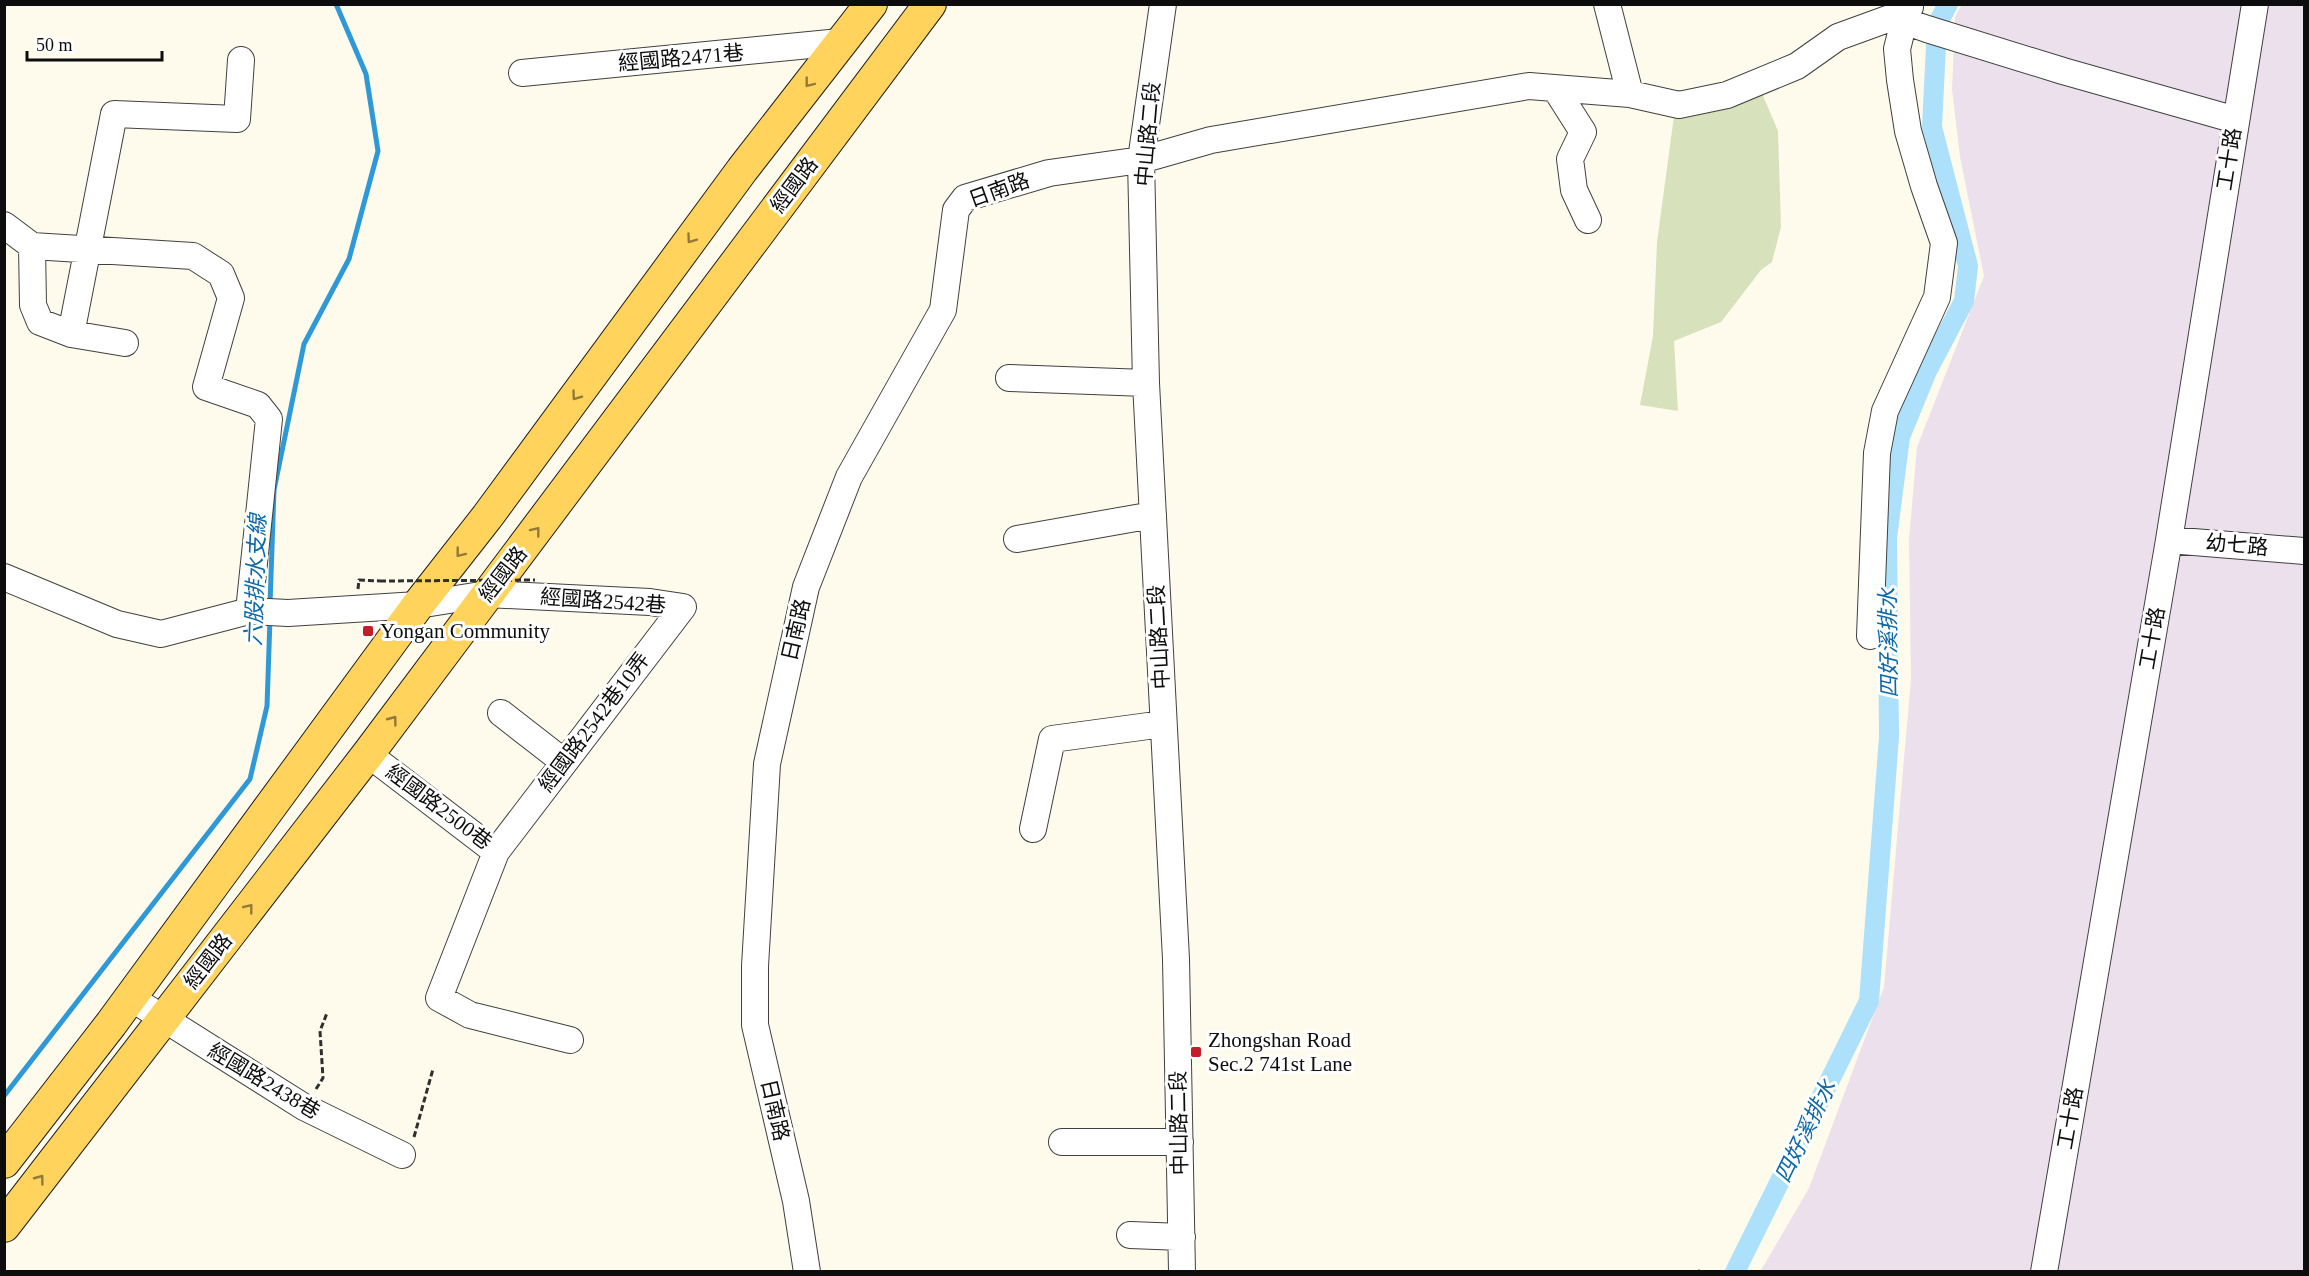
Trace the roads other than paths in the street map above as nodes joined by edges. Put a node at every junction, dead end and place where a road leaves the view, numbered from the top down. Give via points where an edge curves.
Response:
1 (871, 4) edge
2 (930, 4) edge
3 (1163, 4) edge
4 (1607, 4) edge
5 (2255, 4) edge
6 (1908, 13) edge
7 (840, 42) junction
8 (241, 60) dead end
9 (522, 73) dead end
10 (1556, 88) junction
11 (1630, 94) junction
12 (2236, 120) junction
13 (1141, 160) junction
14 (1588, 220) dead end
15 (4, 225) edge
16 (32, 246) junction
17 (87, 249) junction
18 (71, 334) junction
19 (125, 343) dead end
20 (1009, 378) dead end
21 (1146, 383) junction
22 (1153, 515) junction
23 (1017, 539) dead end
24 (2169, 540) junction
25 (2304, 551) edge
26 (4, 577) edge
27 (487, 594) junction
28 (418, 604) junction
29 (682, 607) joint
30 (255, 610) junction
31 (1870, 636) dead end
32 (501, 713) dead end
33 (1163, 724) junction
34 (368, 754) junction
35 (564, 762) junction
36 (1033, 829) dead end
37 (501, 845) junction
38 (131, 998) junction
39 (163, 1019) junction
40 (570, 1040) dead end
41 (1062, 1142) dead end
42 (1180, 1142) junction
43 (402, 1155) road end
44 (4, 1162) edge
45 (4, 1226) edge
46 (1130, 1235) dead end
47 (1182, 1237) junction
48 (807, 1272) edge
49 (1182, 1272) edge
50 (2044, 1272) edge

1 - 7 main road, 經國路
27 -> 2 main road, 經國路
3 - 13 street, 中山路二段
4 - 11 street
5 - 12 street, 工十路
6 - 11 street, 日南路 via 1838,37 1797,66 1727,95 1679,105
6 - 12 street via 2029,60
6 - 31 street via 1897,49 1908,131 1944,243 1937,297 1885,411 1877,453
7 - 9 street, 經國路2471巷
7 -> 28 main road, 經國路 via 488,517
8 - 17 street via 237,119 114,114
10 - 11 street, 日南路
10 - 13 street, 日南路 via 1529,86 1211,140
10 - 14 street via 1582,132 1570,159 1574,190
12 - 24 street, 工十路
13 - 21 street, 中山路二段
13 - 48 street, 日南路 via 1049,173 965,198 956,210 943,310 849,477 806,588 767,764 754,966 755,1025 796,1201
15 - 16 street
16 - 17 street
16 - 18 street via 33,305 40,322
17 - 18 street
17 - 30 street via 193,256 221,274 231,298 206,387 258,405 269,419
18 - 19 street
20 - 21 street
21 - 22 street, 中山路二段
22 - 23 street
22 - 33 street, 中山路二段
24 - 25 street, 幼七路
24 - 50 street, 工十路
26 - 30 street via 117,624 160,634
27 - 28 street, 經國路2542巷
27 - 29 street, 經國路2542巷
34 -> 27 main road, 經國路
28 - 30 street, 經國路2542巷 via 288,613
28 - 38 main road, 經國路
29 - 35 street, 經國路2542巷10弄
32 - 35 street
33 - 36 street via 1052,739
33 - 42 street, 中山路二段 via 1176,959
34 - 37 street, 經國路2500巷
39 -> 34 main road, 經國路
35 - 37 street, 經國路2542巷10弄
37 - 40 street, 經國路2542巷10弄 via 439,998 470,1015
38 - 39 street, 經國路2438巷
38 - 44 main road, 經國路
39 - 43 street, 經國路2438巷 via 304,1107
45 -> 39 main road, 經國路
41 - 42 street
42 - 47 street, 中山路二段
46 - 47 street
47 - 49 street, 中山路二段

